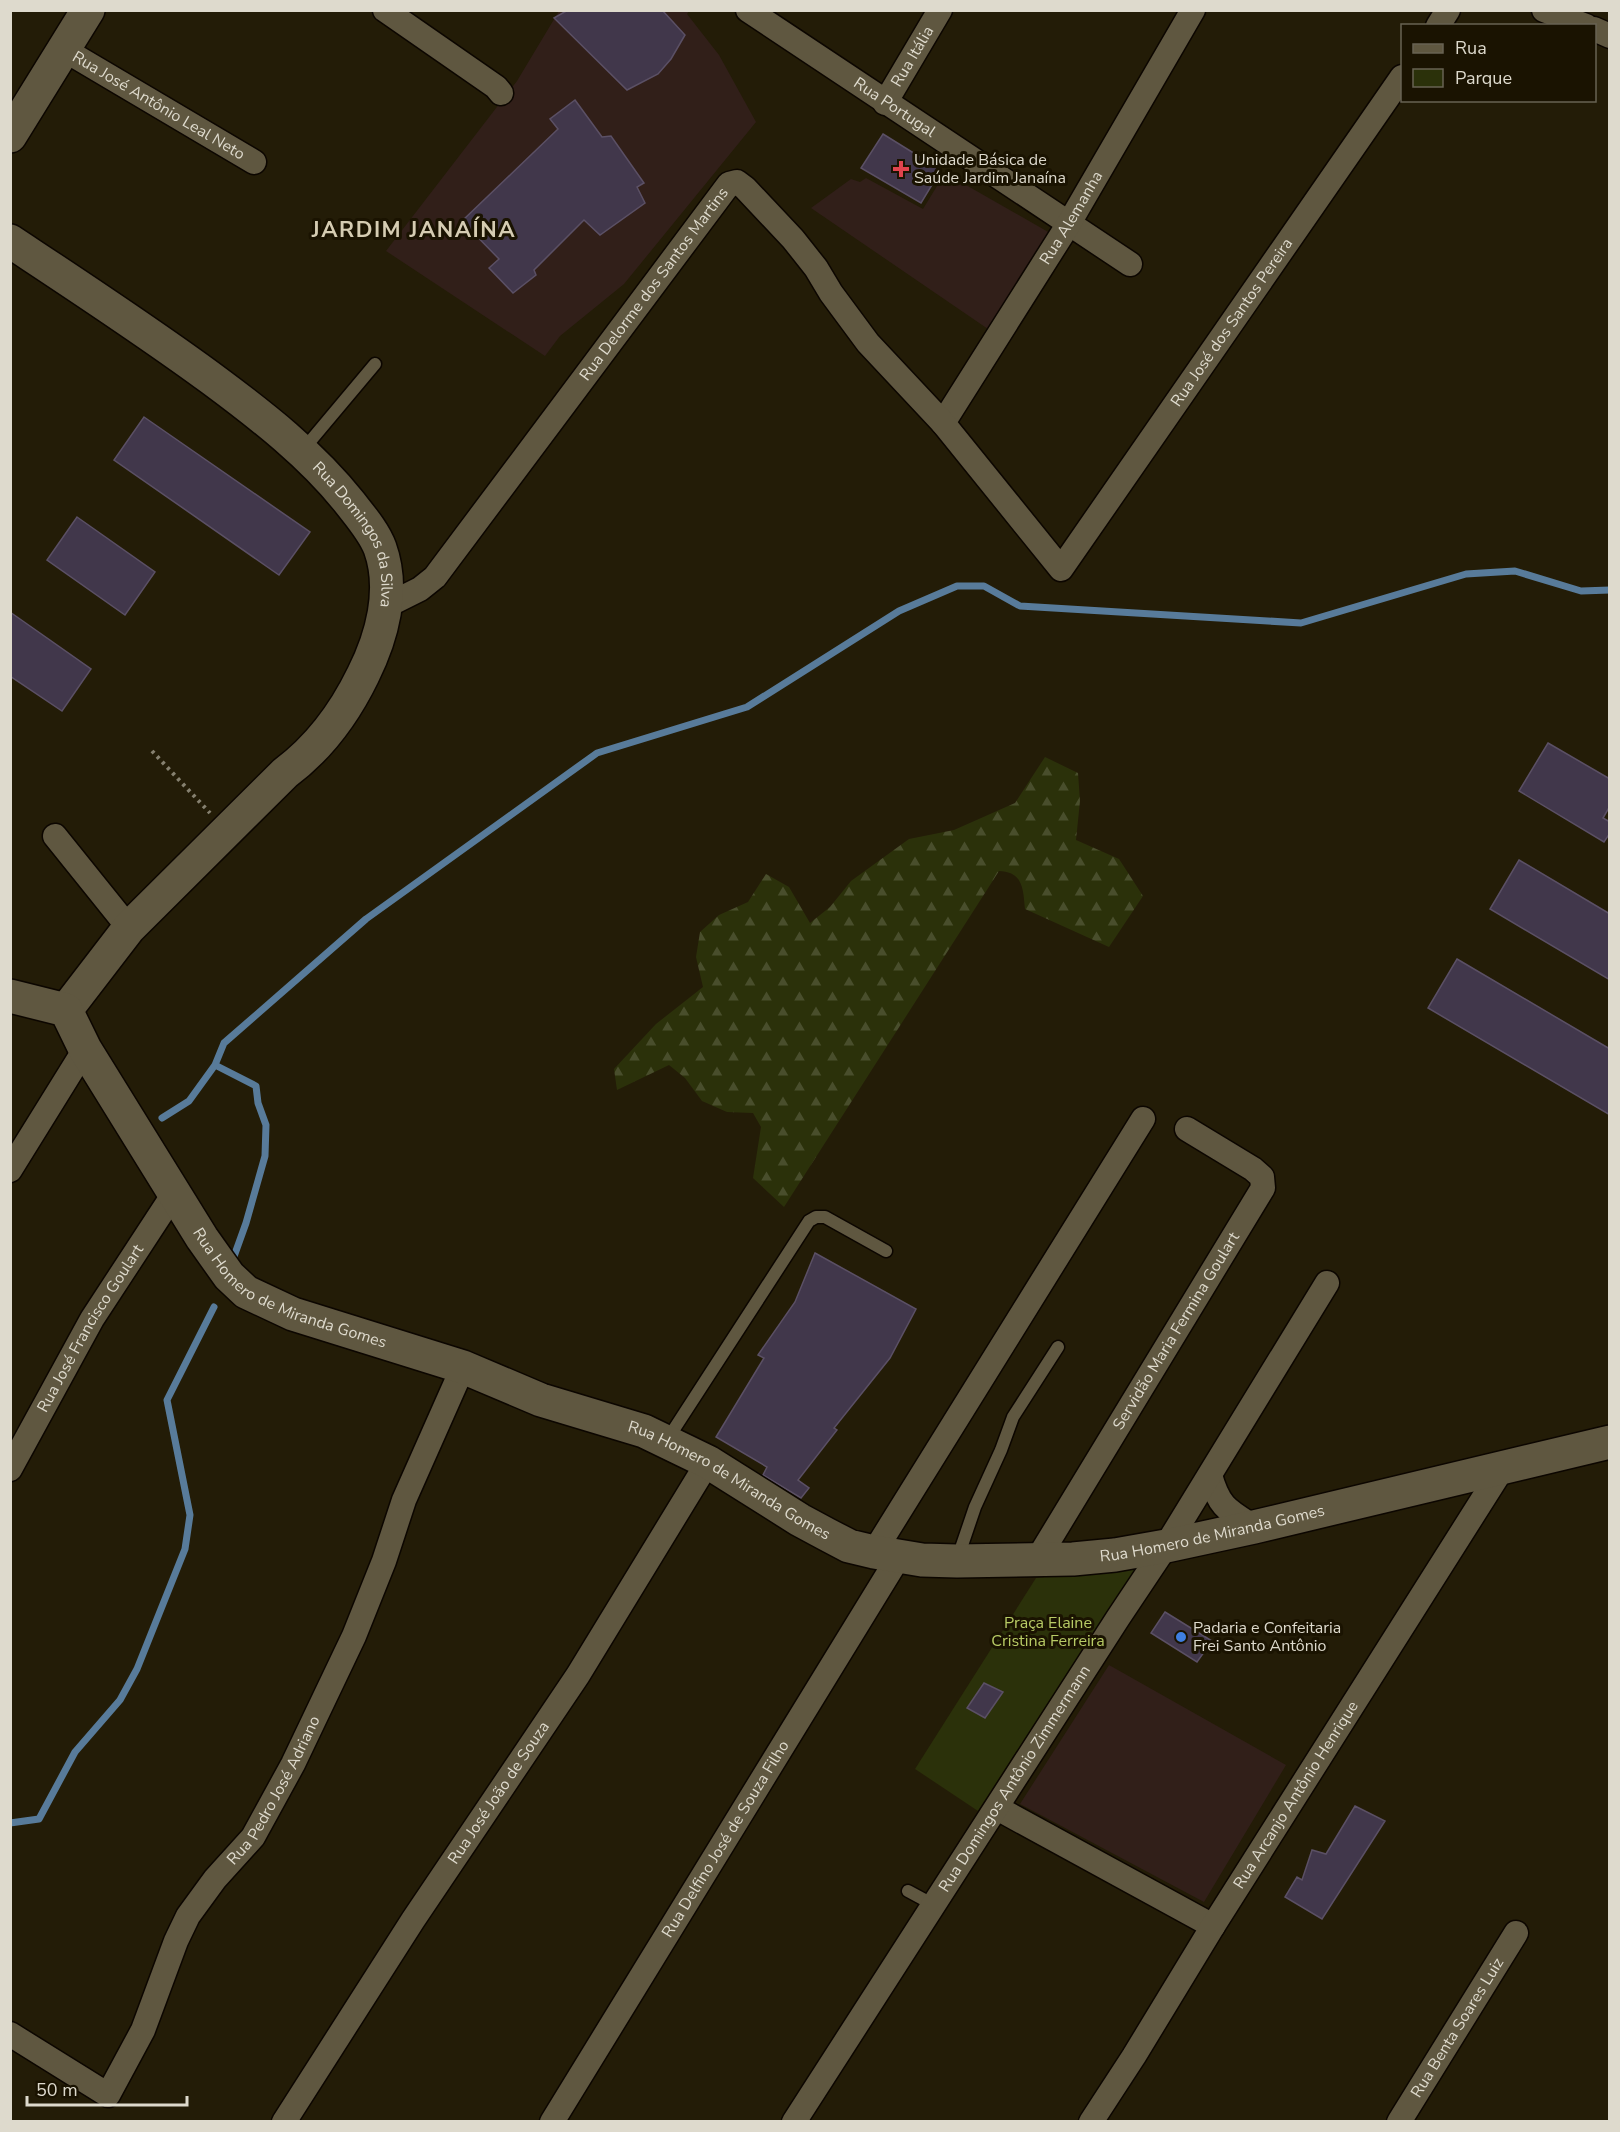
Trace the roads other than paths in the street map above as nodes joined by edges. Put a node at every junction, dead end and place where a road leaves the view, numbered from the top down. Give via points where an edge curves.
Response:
1 (88, 10) edge
2 (385, 10) edge
3 (748, 10) edge
4 (940, 10) edge
5 (1193, 10) edge
6 (1448, 10) edge
7 (1544, 10) edge
8 (1439, 24) edge
9 (1581, 24) edge
10 (1596, 30) edge
11 (1610, 36) edge
12 (63, 50) junction
13 (1401, 78) edge
14 (501, 93) dead end
15 (885, 103) junction
16 (10, 136) edge
17 (254, 162) dead end
18 (1068, 225) junction
19 (10, 241) edge
20 (1130, 264) dead end
21 (375, 364) dead end
22 (943, 423) junction
23 (301, 452) junction
24 (1061, 569) joint
25 (386, 606) junction
26 (55, 836) dead end
27 (129, 928) junction
28 (10, 996) edge
29 (66, 1010) junction
30 (84, 1049) junction
31 (1143, 1119) dead end
32 (1187, 1129) dead end
33 (10, 1170) edge
34 (175, 1192) junction
35 (886, 1251) dead end
36 (1328, 1283) dead end
37 (1058, 1347) dead end
38 (463, 1367) junction
39 (666, 1440) junction
40 (1610, 1442) edge
41 (708, 1462) junction
42 (1502, 1468) junction
43 (10, 1469) edge
44 (1210, 1475) junction
45 (1254, 1527) junction
46 (1166, 1546) junction
47 (886, 1555) junction
48 (1037, 1560) junction
49 (957, 1561) junction
50 (997, 1808) junction
51 (908, 1891) dead end
52 (934, 1905) junction
53 (1213, 1926) junction
54 (1516, 1933) dead end
55 (10, 2034) edge
56 (284, 2121) edge
57 (552, 2121) edge
58 (794, 2121) edge
59 (1091, 2121) edge
60 (1399, 2121) edge

1 - 12 street
2 - 14 street
3 - 15 street, Rua Portugal
4 - 15 street, Rua Itália
5 - 18 street, Rua Alemanha
6 - 8 street
7 - 9 street
10 - 11 street
12 - 16 street
12 - 17 street, Rua José Antônio Leal Neto
13 - 24 street, Rua José dos Santos Pereira
15 - 18 street, Rua Portugal
18 - 20 street, Rua Portugal
18 - 22 street, Rua Alemanha
19 - 23 street, Rua Domingos da Silva via 180,356
21 - 23 lane
22 - 24 street, Rua Delorme dos Santos Martins
22 - 25 street, Rua Delorme dos Santos Martins via 868,343 793,239 745,188 737,182 729,184 435,577
23 - 25 street, Rua Domingos da Silva via 346,498 380,546 386,568
25 - 27 street, Rua Domingos da Silva via 369,664 343,712 306,758 285,773
26 - 27 street
27 - 29 street, Rua Domingos da Silva
28 - 29 street
29 - 30 street, Rua Homero de Miranda Gomes
30 - 33 street
30 - 34 street, Rua Homero de Miranda Gomes
31 - 47 street, Rua Delfino José de Souza Filho
32 - 48 street, Servidão Maria Fermina Goulart via 1253,1169 1262,1177 1263,1188
34 - 38 street, Rua Homero de Miranda Gomes via 214,1256 246,1292 293,1314
34 - 43 street, Rua José Francisco Goulart via 93,1319
35 - 39 lane via 825,1217 809,1221
36 - 44 street, Rua Domingos Antônio Zimmermann
37 - 49 lane via 1013,1416
38 - 39 street, Rua Homero de Miranda Gomes via 541,1400
38 - 55 street, Rua Pedro José Adriano via 404,1500 354,1636 293,1764 253,1837 188,1916 142,2031 108,2095
39 - 41 street, Rua Homero de Miranda Gomes
40 - 42 street, Rua Homero de Miranda Gomes
41 - 47 street, Rua Homero de Miranda Gomes via 800,1520 849,1545
41 - 56 street, Rua José João de Souza via 578,1675
42 - 45 street, Rua Homero de Miranda Gomes
42 - 53 street, Rua Arcanjo Antônio Henrique
44 - 45 street via 1222,1504
44 - 46 street, Rua Domingos Antônio Zimmermann
45 - 46 street, Rua Homero de Miranda Gomes
46 - 48 street, Rua Homero de Miranda Gomes via 1114,1555
46 - 50 street, Rua Domingos Antônio Zimmermann
47 - 49 street, Rua Homero de Miranda Gomes
47 - 57 street, Rua Delfino José de Souza Filho
48 - 49 street, Rua Homero de Miranda Gomes
50 - 52 street, Rua Domingos Antônio Zimmermann
50 - 53 street
51 - 52 lane
52 - 58 street, Rua Domingos Antônio Zimmermann
53 - 59 street, Rua Arcanjo Antônio Henrique
54 - 60 street, Rua Benta Soares Luiz

